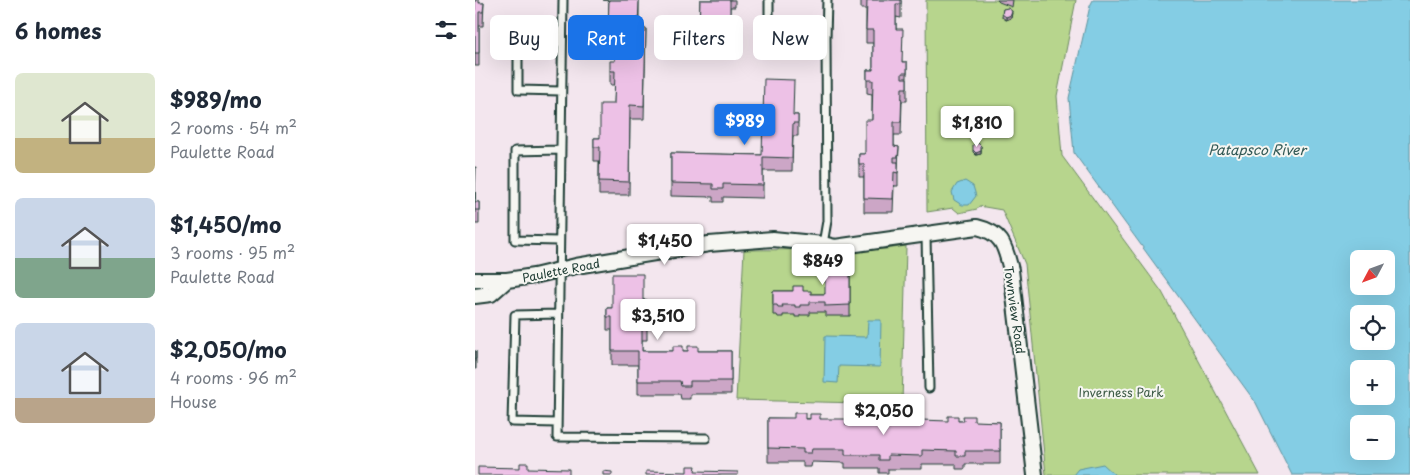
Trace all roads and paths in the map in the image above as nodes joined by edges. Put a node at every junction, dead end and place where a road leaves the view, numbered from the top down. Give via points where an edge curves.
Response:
1 (563, 0) edge
2 (769, 0) edge
3 (827, 0) edge
4 (769, 15) edge
5 (827, 15) edge
6 (562, 42) junction
7 (826, 60) edge
8 (561, 91) junction
9 (560, 150) junction
10 (925, 235) junction
11 (558, 241) junction
12 (823, 244) junction
13 (558, 269) junction
14 (475, 280) edge
15 (507, 280) junction
16 (475, 296) edge
17 (558, 314) junction
18 (929, 388) dead end
19 (557, 422) junction
20 (706, 438) dead end
21 (1035, 475) edge

1 - 6 lane
2 - 4 lane
3 - 5 lane
6 - 8 lane
6 - 8 lane via 518,43 518,90
7 - 12 lane via 827,221
8 - 9 lane
9 - 11 lane
9 - 11 lane via 515,151 515,240
10 - 12 street, Townview Road via 835,247
10 - 18 lane
10 - 21 street, Townview Road via 977,227 995,234 1006,249
11 - 13 lane
12 - 13 street, Paulette Road via 773,239 709,244
13 - 15 street, Paulette Road
13 - 17 lane
14 - 15 street, Paulette Road
15 - 16 street, Paulette Road via 491,294
17 - 19 lane
17 - 19 lane via 515,315 512,422
19 - 20 lane via 557,437

